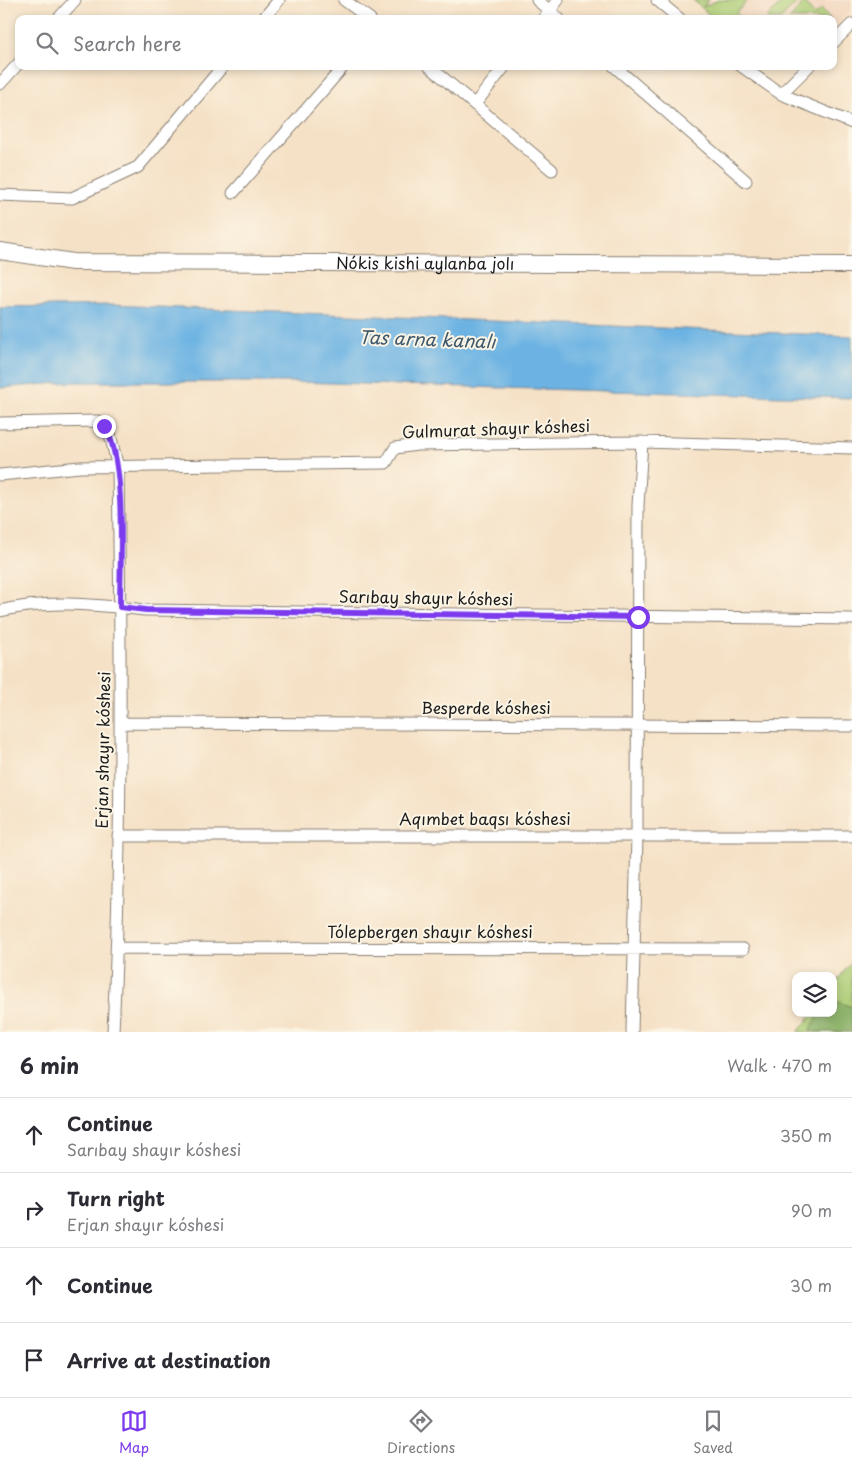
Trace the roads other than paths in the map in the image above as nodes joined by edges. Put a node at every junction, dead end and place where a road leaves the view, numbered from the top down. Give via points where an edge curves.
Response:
1 (75, 0) edge
2 (279, 0) edge
3 (344, 0) edge
4 (537, 0) edge
5 (558, 0) edge
6 (658, 0) edge
7 (62, 15) edge
8 (267, 15) edge
9 (365, 15) edge
10 (546, 15) edge
11 (675, 15) edge
12 (852, 24) edge
13 (837, 39) edge
14 (15, 67) edge
15 (220, 70) edge
16 (341, 70) edge
17 (434, 70) edge
18 (502, 70) edge
19 (619, 70) edge
20 (747, 70) edge
21 (805, 70) edge
22 (0, 84) edge
23 (781, 94) junction
24 (475, 104) junction
25 (852, 123) edge
26 (552, 170) dead end
27 (746, 181) dead end
28 (233, 193) dead end
29 (0, 195) edge
30 (0, 251) edge
31 (852, 265) edge
32 (0, 423) edge
33 (642, 442) junction
34 (852, 448) edge
35 (118, 468) junction
36 (0, 475) edge
37 (120, 607) junction
38 (0, 611) edge
39 (638, 617) junction
40 (852, 619) edge
41 (121, 723) junction
42 (637, 724) junction
43 (852, 726) edge
44 (637, 835) junction
45 (118, 836) junction
46 (852, 836) edge
47 (117, 948) junction
48 (635, 948) junction
49 (743, 950) dead end
50 (113, 1032) edge
51 (632, 1032) edge

1 - 7 street
2 - 8 street
3 - 9 street
4 - 10 street
5 - 10 street
6 - 11 street
12 - 13 street
14 - 22 street
15 - 29 street via 138,167 72,198
16 - 28 street
17 - 24 street
18 - 24 street
19 - 27 street
20 - 23 street
21 - 23 street
23 - 25 street
24 - 26 street
30 - 31 main road, Nókis kishi aylanba jolı via 74,262
32 - 35 street, Erjan shayır kóshesi via 98,421 110,434
33 - 34 street, Gulmurat shayır kóshesi
33 - 35 street, Gulmurat shayır kóshesi via 417,446 395,448 386,463
33 - 39 street via 638,506
35 - 36 street, Gulmurat shayır kóshesi via 80,467
35 - 37 street, Erjan shayır kóshesi
37 - 38 street, Sarıbay shayır kóshesi via 68,602
37 - 39 street, Sarıbay shayır kóshesi
37 - 41 street, Erjan shayır kóshesi
39 - 40 street, Sarıbay shayır kóshesi
39 - 42 street
41 - 42 street, Besperde kóshesi
41 - 45 street, Erjan shayır kóshesi
42 - 43 street, Besperde kóshesi
42 - 44 street
44 - 45 street, Aqımbet baqsı kóshesi
44 - 46 street, Aqımbet baqsı kóshesi
44 - 48 street
45 - 47 street, Erjan shayır kóshesi
47 - 48 street, Tólepbergen shayır kóshesi
47 - 50 street, Erjan shayır kóshesi
48 - 49 street, Tólepbergen shayır kóshesi
48 - 51 street

